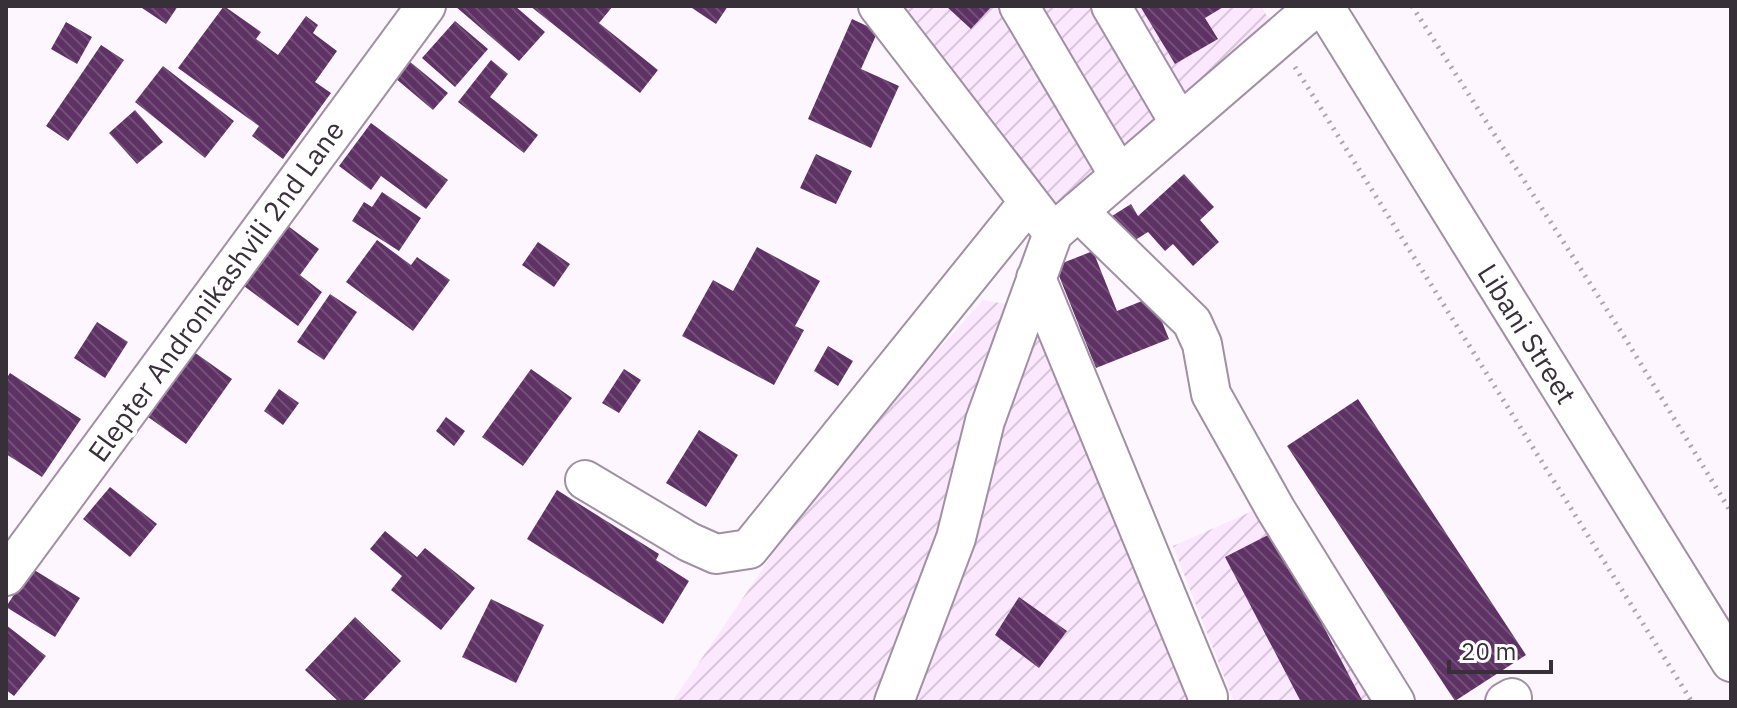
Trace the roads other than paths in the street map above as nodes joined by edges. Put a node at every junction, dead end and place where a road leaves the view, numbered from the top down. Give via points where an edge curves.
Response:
1 (878, 6) edge
2 (1019, 6) edge
3 (1111, 6) edge
4 (1316, 6) edge
5 (1324, 6) edge
6 (408, 12) edge
7 (1179, 122) junction
8 (1119, 175) junction
9 (1028, 203) junction
10 (1066, 222) junction
11 (1036, 278) junction
12 (585, 480) dead end
13 (6, 576) edge
14 (1731, 662) edge
15 (1209, 700) edge
16 (894, 702) edge
17 (1395, 702) edge

1 - 9 street
2 - 8 street
3 - 7 street
4 - 7 street
5 - 14 street, Libani Street
6 - 13 street, Elepter Andronikashvili 2nd Lane
7 - 8 street
8 - 10 street
9 - 10 street
9 - 12 street via 749,549 716,554
10 - 11 street
10 - 17 street via 1192,322 1202,344 1211,394
11 - 15 street
11 - 16 street via 985,421 956,538

